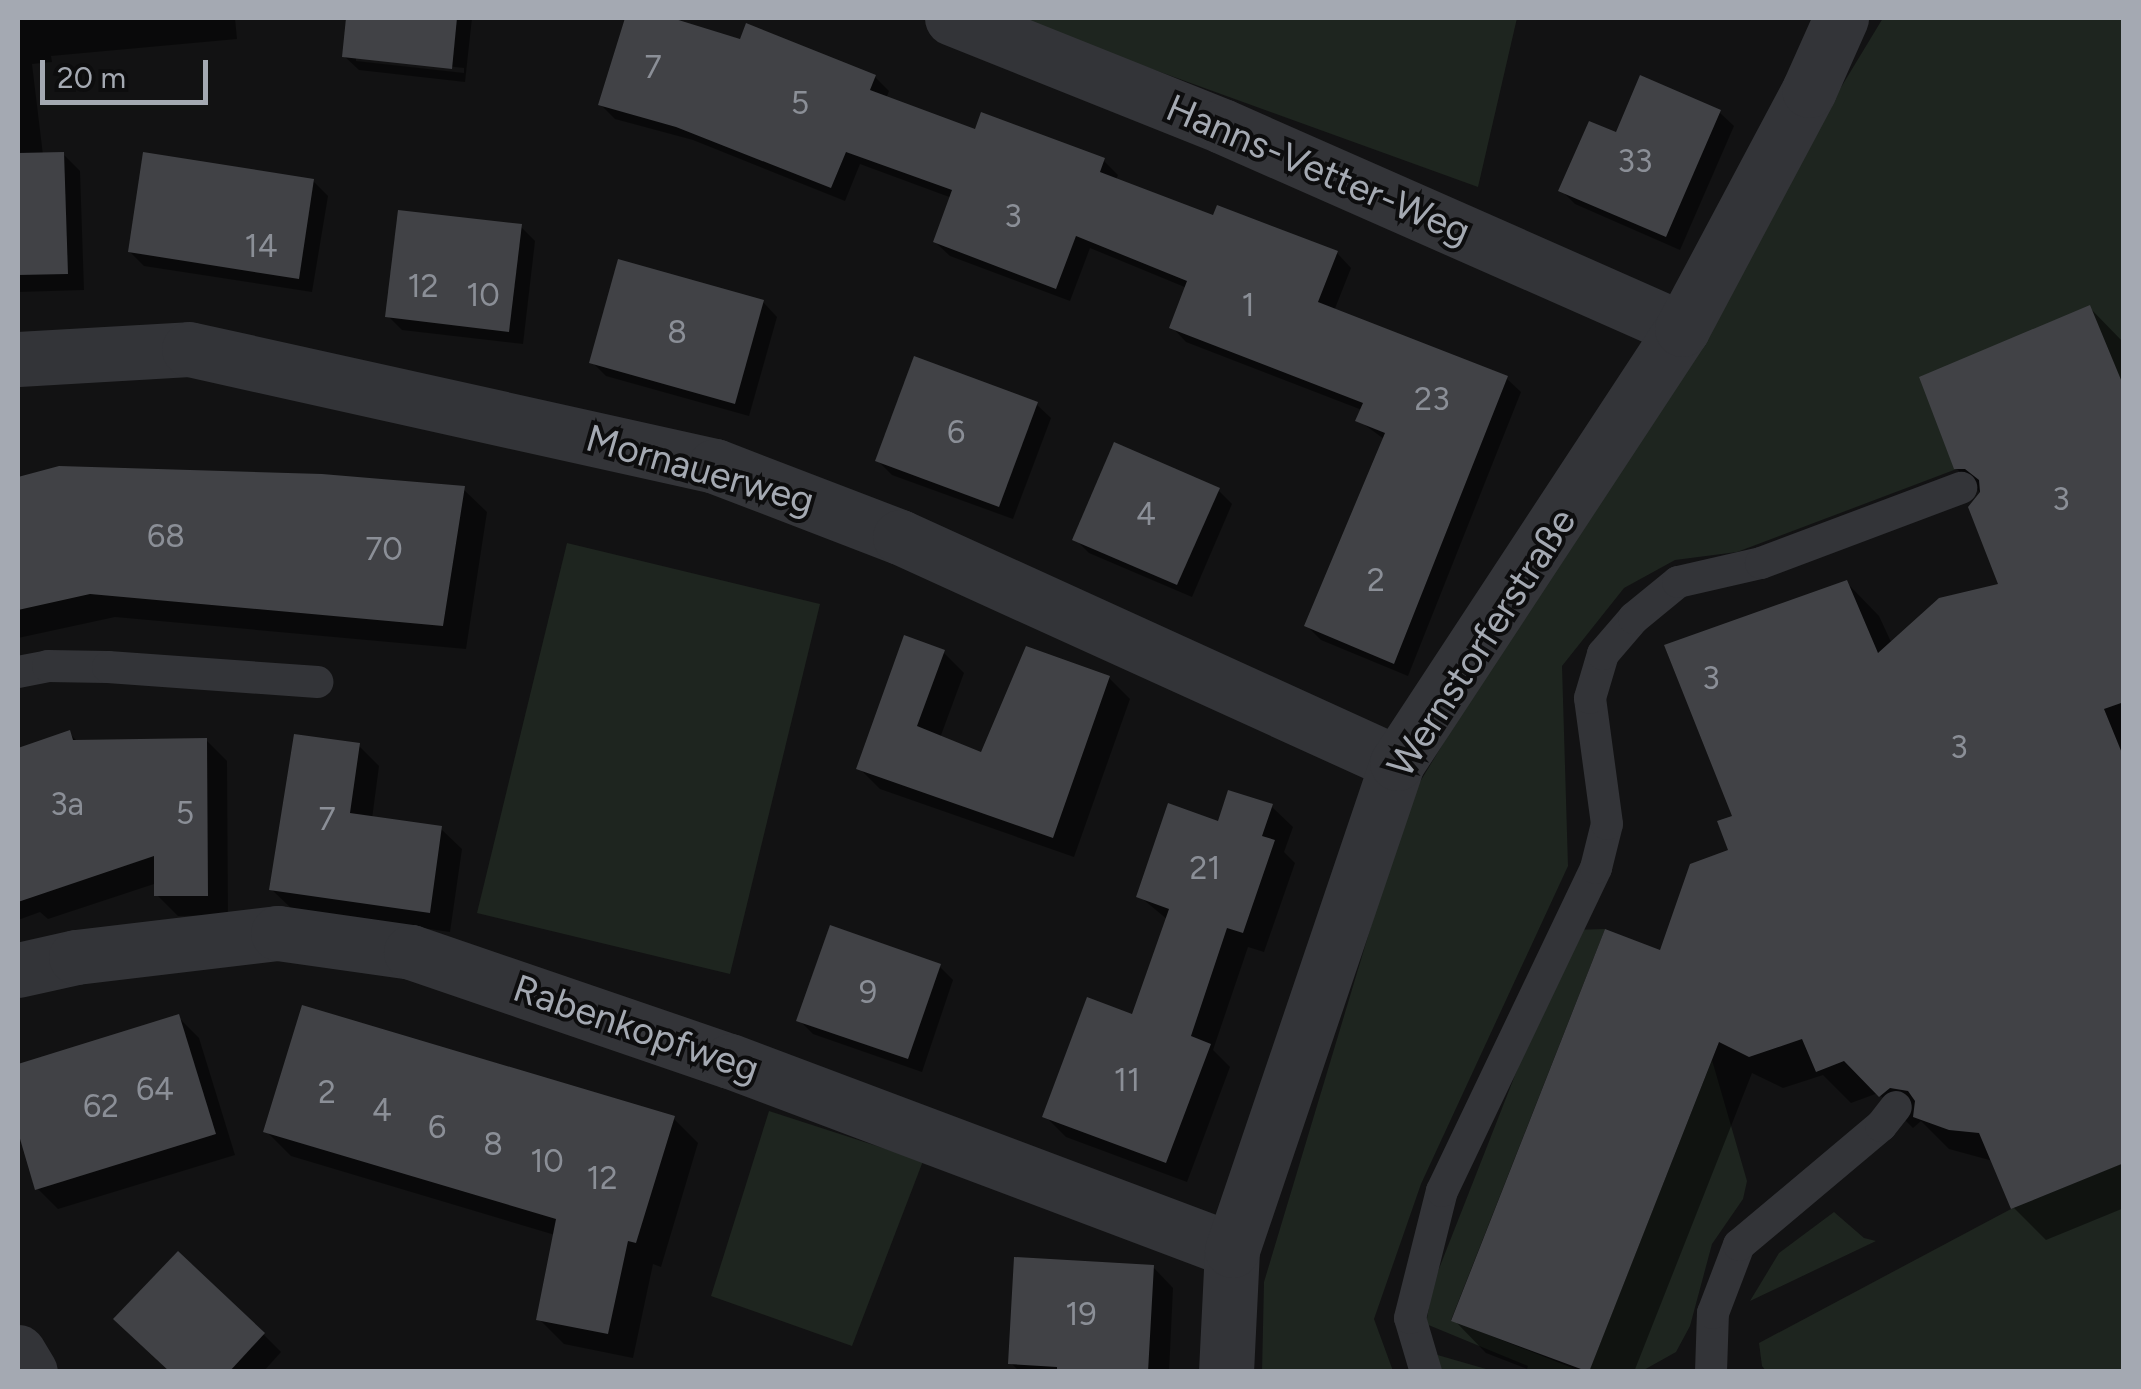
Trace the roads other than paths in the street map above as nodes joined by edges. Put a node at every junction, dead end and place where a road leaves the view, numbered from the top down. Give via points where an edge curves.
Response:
1 (952, 18) edge
2 (1842, 18) edge
3 (1682, 330) junction
4 (18, 359) edge
5 (1961, 488) dead end
6 (18, 672) edge
7 (317, 682) dead end
8 (1397, 763) junction
9 (18, 970) edge
10 (1896, 1107) dead end
11 (1232, 1250) junction
12 (18, 1352) edge
13 (30, 1372) edge
14 (1226, 1372) edge
15 (1426, 1372) edge
16 (1711, 1372) edge

1 - 3 street, Hanns-Vetter-Weg via 1222,126
2 - 3 street, Wernstorferstraße
3 - 8 street, Wernstorferstraße
4 - 8 street, Mornauerweg via 189,350 715,466 900,536
5 - 15 lane via 1761,562 1678,582 1603,654 1590,698 1607,824 1596,868 1442,1191 1410,1318
6 - 7 lane via 108,666
8 - 11 street, Wernstorferstraße
9 - 11 street, Rabenkopfweg via 278,933 411,952 730,1061
10 - 16 lane via 1738,1245 1713,1312
11 - 14 street, Wernstorferstraße
12 - 13 street

